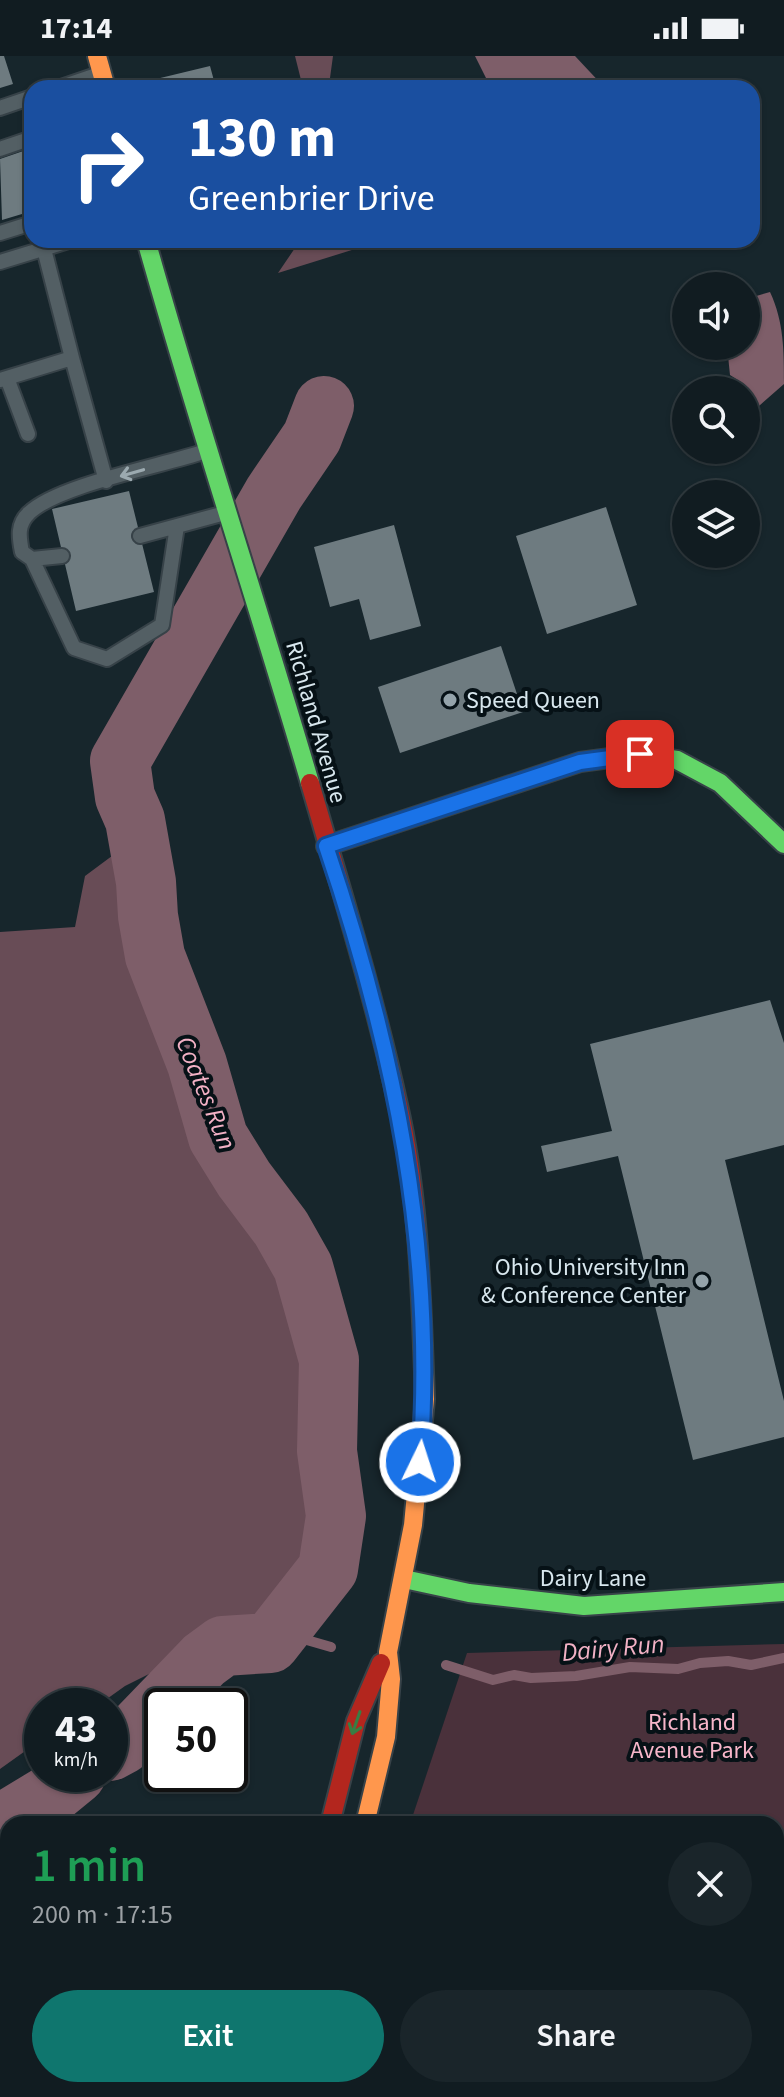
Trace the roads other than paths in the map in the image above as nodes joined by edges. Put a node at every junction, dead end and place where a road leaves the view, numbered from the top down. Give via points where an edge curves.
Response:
1 (102, 72) edge
2 (80, 80) edge
3 (24, 100) edge
4 (0, 108) edge
5 (24, 141) edge
6 (0, 149) edge
7 (24, 226) edge
8 (0, 233) edge
9 (47, 248) edge
10 (148, 248) edge
11 (44, 249) junction
12 (0, 262) edge
13 (72, 358) junction
14 (4, 379) edge
15 (28, 434) dead end
16 (207, 451) junction
17 (106, 481) junction
18 (227, 513) junction
19 (177, 526) junction
20 (140, 536) dead end
21 (62, 556) dead end
22 (32, 559) junction
23 (784, 844) edge
24 (326, 846) junction
25 (404, 1579) junction
26 (784, 1592) edge
27 (388, 1652) junction
28 (332, 1816) edge
29 (367, 1816) edge

1 - 2 lane
3 - 4 lane
5 - 6 lane
7 - 8 lane
9 - 11 lane
10 - 16 main road, Richland Avenue
11 - 12 lane
11 - 13 lane
13 - 14 lane
13 - 17 lane
14 - 15 lane
16 -> 17 lane
16 - 18 main road, Richland Avenue
17 - 22 lane via 54,496 28,514 18,533 22,552
18 - 19 lane
18 - 24 main road, Richland Avenue
19 - 20 lane
19 - 22 lane via 162,625 107,659 74,648
21 - 22 lane
23 - 24 main road via 720,783 677,760 640,754 580,762
24 - 25 main road, Richland Avenue via 385,1043 420,1253 425,1399
25 - 26 main road, Dairy Lane via 495,1597 584,1606
25 - 27 main road, Richland Avenue
27 -> 28 main road, Richland Avenue via 353,1730
27 - 29 main road, Richland Avenue via 386,1737

